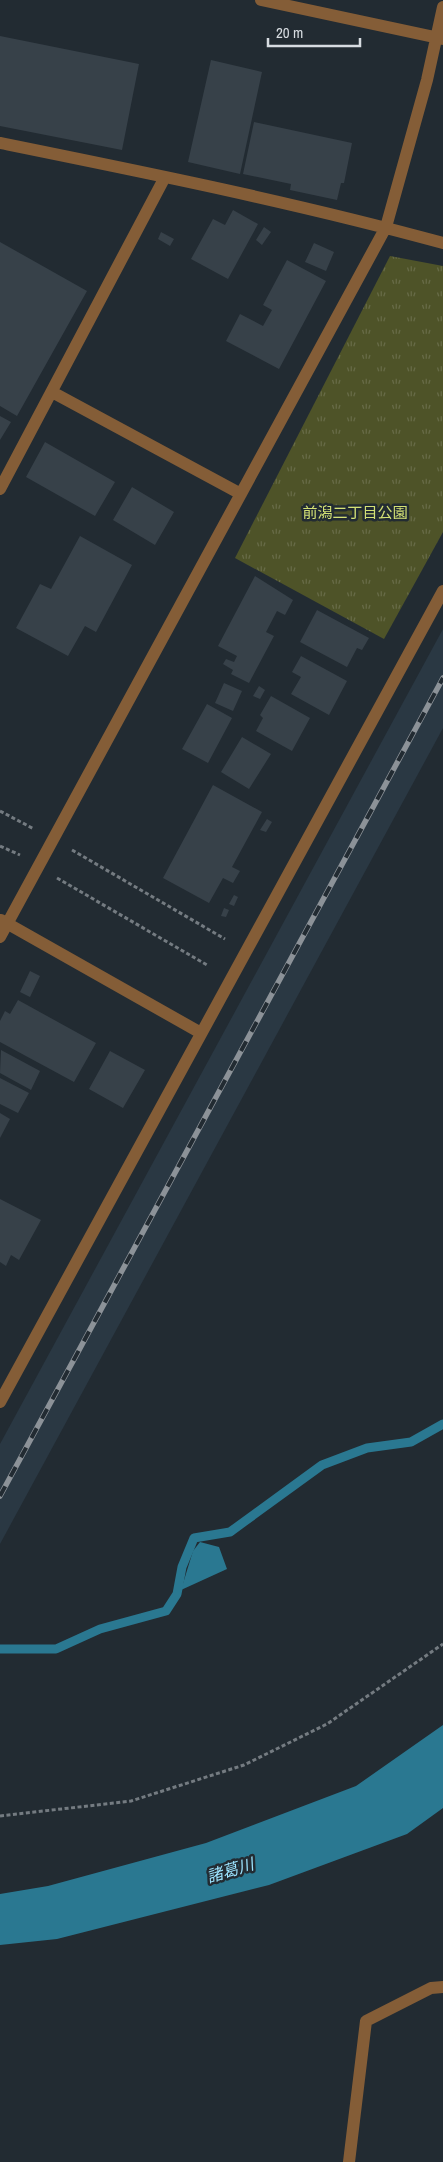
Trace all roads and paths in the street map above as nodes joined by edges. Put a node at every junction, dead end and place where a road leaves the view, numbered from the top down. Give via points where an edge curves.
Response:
1 (261, 0) edge
2 (443, 7) edge
3 (439, 38) edge
4 (0, 143) edge
5 (165, 177) junction
6 (386, 227) junction
7 (443, 242) edge
8 (52, 392) junction
9 (0, 489) edge
10 (241, 494) junction
11 (443, 591) edge
12 (0, 811) edge
13 (53, 839) junction
14 (0, 846) edge
15 (38, 867) junction
16 (4, 922) edge
17 (0, 937) edge
18 (225, 939) dead end
19 (207, 965) dead end
20 (201, 1032) junction
21 (0, 1402) edge
22 (443, 1644) edge
23 (0, 1816) edge
24 (443, 1987) edge
25 (349, 2162) edge

1 - 3 street
2 - 3 street
3 - 6 street
4 - 5 street
5 - 6 street
5 - 8 street
6 - 7 street
6 - 10 street
8 - 9 street
8 - 10 street
10 - 13 street
11 - 20 street
12 - 13 path
13 - 15 street
13 - 18 path
14 - 15 path
15 - 16 street
15 - 19 path
16 - 17 street
16 - 20 street
20 - 21 street
22 - 23 path via 327,1724 244,1765 131,1801
24 - 25 street via 431,1988 366,2020

